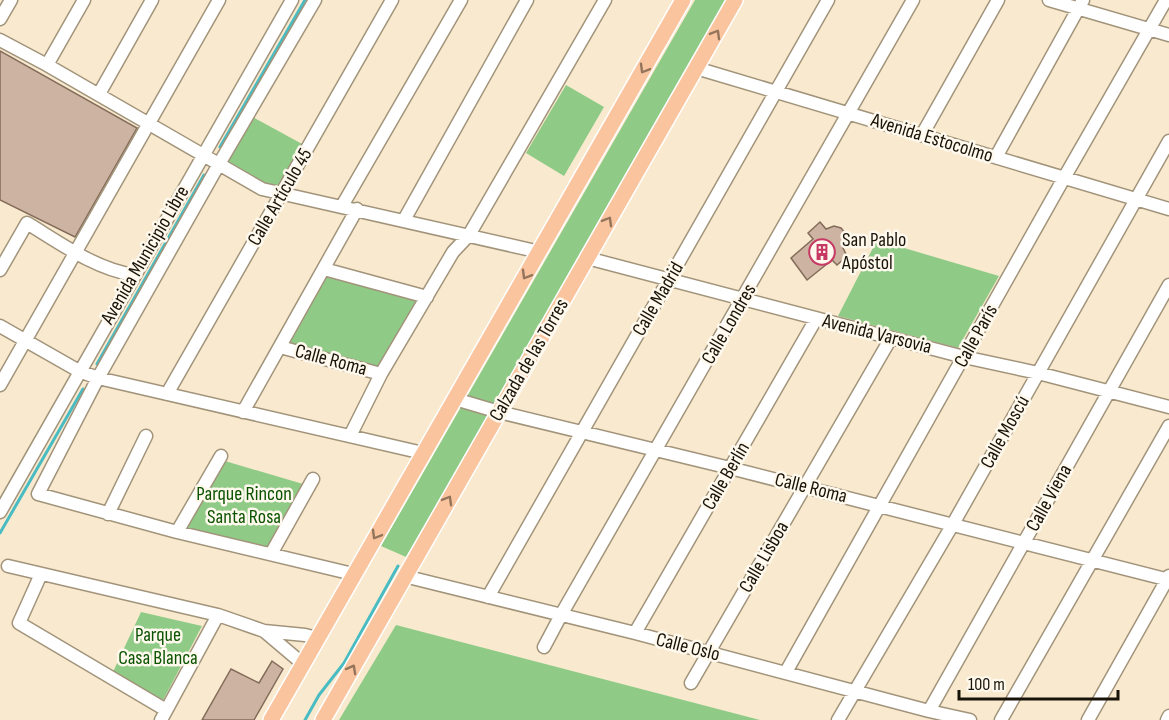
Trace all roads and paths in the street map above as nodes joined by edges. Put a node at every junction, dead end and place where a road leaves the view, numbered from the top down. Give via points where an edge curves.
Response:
1 (10, 0) edge
2 (84, 0) edge
3 (152, 0) edge
4 (219, 0) edge
5 (292, 0) edge
6 (315, 0) edge
7 (392, 0) edge
8 (461, 0) edge
9 (527, 0) edge
10 (605, 0) edge
11 (683, 0) edge
12 (735, 0) edge
13 (828, 0) edge
14 (913, 0) edge
15 (998, 0) edge
16 (1049, 0) edge
17 (1167, 0) edge
18 (1081, 4) edge
19 (0, 19) edge
20 (1150, 29) junction
21 (1169, 35) edge
22 (0, 40) edge
23 (47, 65) junction
24 (696, 68) junction
25 (776, 92) junction
26 (99, 94) junction
27 (848, 114) junction
28 (149, 123) junction
29 (922, 135) junction
30 (1169, 141) edge
31 (203, 154) junction
32 (996, 157) junction
33 (219, 164) junction
34 (1065, 178) junction
35 (282, 194) junction
36 (1136, 199) junction
37 (342, 206) junction
38 (1169, 209) edge
39 (357, 210) junction
40 (404, 220) junction
41 (468, 235) junction
42 (75, 252) junction
43 (540, 252) junction
44 (587, 258) junction
45 (0, 270) edge
46 (324, 270) junction
47 (134, 275) junction
48 (669, 280) junction
49 (1169, 285) edge
50 (427, 297) junction
51 (743, 298) junction
52 (816, 319) junction
53 (0, 326) edge
54 (891, 338) junction
55 (25, 341) junction
56 (280, 347) junction
57 (964, 357) junction
58 (79, 371) junction
59 (381, 374) junction
60 (1038, 374) junction
61 (98, 378) junction
62 (0, 385) edge
63 (1109, 392) junction
64 (167, 394) junction
65 (455, 399) junction
66 (1169, 407) edge
67 (243, 412) junction
68 (499, 412) junction
69 (1169, 426) edge
70 (582, 432) junction
71 (146, 436) dead end
72 (350, 436) junction
73 (657, 450) junction
74 (423, 453) junction
75 (221, 456) dead end
76 (730, 468) junction
77 (313, 479) dead end
78 (804, 486) junction
79 (880, 506) junction
80 (0, 512) edge
81 (108, 514) junction
82 (953, 524) junction
83 (177, 532) junction
84 (1024, 543) junction
85 (271, 555) junction
86 (1093, 559) junction
87 (8, 566) dead end
88 (41, 574) junction
89 (353, 574) junction
90 (405, 576) junction
91 (1168, 579) edge
92 (488, 597) junction
93 (218, 615) junction
94 (561, 615) junction
95 (264, 631) junction
96 (635, 633) junction
97 (317, 638) junction
98 (544, 647) dead end
99 (709, 652) junction
100 (303, 664) junction
101 (786, 672) junction
102 (691, 683) dead end
103 (856, 691) junction
104 (929, 711) junction
105 (163, 715) edge
106 (271, 720) edge
107 (323, 720) edge
108 (838, 720) edge
109 (970, 720) edge
110 (1001, 720) edge
111 (1088, 720) edge

1 - 19 street
2 - 23 street
3 - 26 street
4 - 28 street
5 - 31 street, Avenida Municipio Libre
6 - 33 street, Avenida Municipio Libre
7 - 35 street, Calle Artículo 45
8 - 37 street
9 - 40 street
10 - 41 street
11 -> 43 main road
24 -> 12 main road, Calzada de las Torres
13 - 25 street, Calle Madrid
14 - 27 street, Calle Londres
15 - 29 street
16 - 18 street
17 - 20 street, Calle París
18 - 20 street
18 - 32 street
20 - 21 street
20 - 34 street, Calle París
22 - 23 street
23 - 26 street
24 - 25 street, Avenida Estocolmo
44 -> 24 main road, Calzada de las Torres
25 - 27 street, Avenida Estocolmo
25 - 48 street, Calle Madrid
26 - 28 street
27 - 29 street, Avenida Estocolmo
27 - 51 street, Calle Londres
28 - 31 street
28 - 42 street
29 - 32 street, Avenida Estocolmo
30 - 36 street, Calle Moscú
31 - 33 street
31 - 47 street, Avenida Municipio Libre
32 - 34 street, Avenida Estocolmo
33 - 35 street via 262,189
33 - 61 street, Avenida Municipio Libre
34 - 36 street, Avenida Estocolmo
34 - 57 street, Calle París
35 - 37 street
35 - 64 street, Calle Artículo 45
36 - 38 street, Avenida Estocolmo
36 - 60 street, Calle Moscú
37 - 39 street
39 - 40 street
39 - 46 street
40 - 41 street
41 - 43 street
41 - 50 street via 453,252
42 - 45 street via 27,223
42 - 47 street via 106,268
42 - 55 street
43 -> 65 main road
44 - 48 street, Avenida Varsovia
44 - 68 main road, Calzada de las Torres
46 - 50 street
46 - 56 street
47 - 58 street, Avenida Municipio Libre
48 - 51 street, Avenida Varsovia
48 - 70 street, Calle Madrid
49 - 63 street, Calle Viena
50 - 59 street
51 - 52 street, Avenida Varsovia
51 - 73 street, Calle Londres
52 - 54 street, Avenida Varsovia
52 - 76 street, Calle Berlín
53 - 55 street
54 - 57 street, Avenida Varsovia
54 - 78 street, Calle Lisboa
55 - 58 street
55 - 62 street
56 - 59 street, Calle Roma
56 - 67 street
57 - 60 street, Avenida Varsovia
57 - 79 street, Calle París
58 - 61 street
58 - 80 street, Avenida Municipio Libre
59 - 72 street
60 - 63 street, Avenida Varsovia
60 - 82 street, Calle Moscú
61 - 64 street
61 - 81 street, Avenida Municipio Libre via 38,494
63 - 66 street, Avenida Varsovia
63 - 84 street, Calle Viena
64 - 67 street
65 - 68 street, Calle Roma
65 - 74 main road
67 - 72 street
68 - 70 street, Calle Roma
90 -> 68 main road, Calzada de las Torres
69 - 86 street
70 - 73 street, Calle Roma
70 - 92 street, Calle Madrid
71 - 81 street
72 - 74 street
73 - 76 street, Calle Roma
73 - 94 street, Calle Londres
74 -> 89 main road
75 - 83 street
76 - 78 street, Calle Roma
76 - 96 street, Calle Berlín
77 - 85 street
78 - 79 street, Calle Roma
78 - 99 street, Calle Lisboa
79 - 82 street, Calle Roma
79 - 101 street, Calle París
81 - 83 street
82 - 84 street, Calle Roma
82 - 103 street, Calle Moscú
83 - 85 street
84 - 86 street, Calle Roma
84 - 104 street, Calle Viena
85 - 89 street
86 - 91 street, Calle Roma
86 - 110 street
87 - 88 street
88 - 93 street
88 - 105 street via 19,623
89 - 97 main road
90 - 92 street, Calle Oslo
107 -> 90 main road, Calzada de las Torres
91 - 111 street
92 - 94 street, Calle Oslo
93 - 95 street
93 - 105 street
94 - 96 street, Calle Oslo
94 - 98 street, Calle Londres
95 - 97 street
95 - 100 street
96 - 99 street, Calle Oslo
97 - 100 main road
99 - 101 street, Calle Oslo
99 - 102 street, Calle Lisboa
100 - 106 main road
101 - 103 street, Calle Oslo
103 - 104 street, Calle Oslo
103 - 108 street, Calle Moscú
104 - 109 street, Calle Oslo

